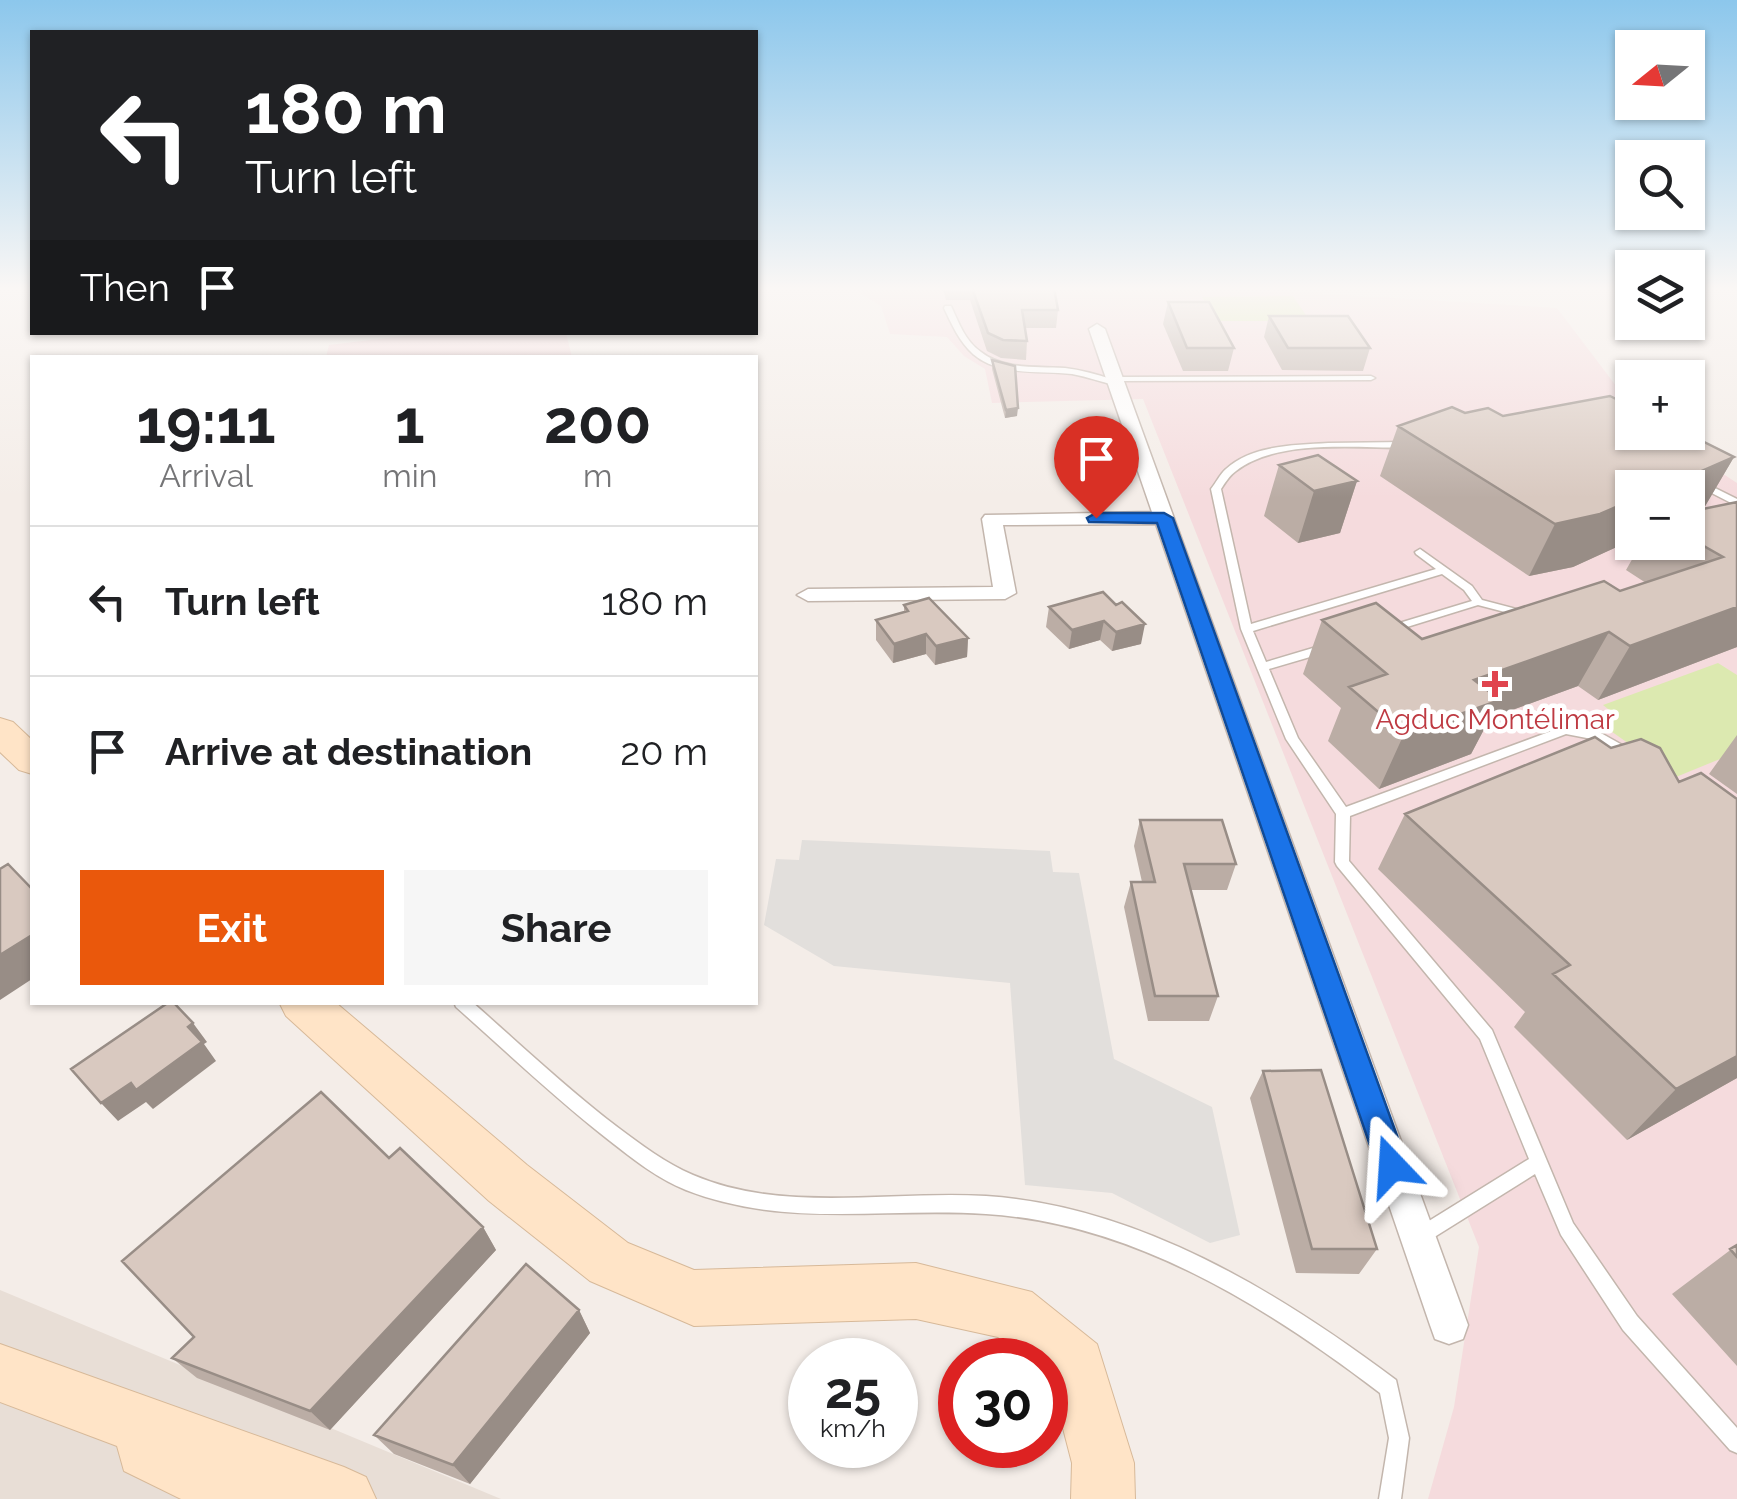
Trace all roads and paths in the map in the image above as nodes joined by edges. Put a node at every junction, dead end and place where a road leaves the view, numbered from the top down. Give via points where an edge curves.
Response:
1 (983, 358) edge
2 (1108, 358) edge
3 (1371, 378) dead end
4 (1116, 382) junction
5 (1423, 444) edge
6 (1705, 486) edge
7 (1737, 503) edge
8 (1164, 518) junction
9 (1420, 552) dead end
10 (1444, 570) junction
11 (808, 595) dead end
12 (1478, 602) junction
13 (1537, 614) edge
14 (1248, 629) junction
15 (1370, 635) edge
16 (1335, 646) edge
17 (1263, 667) junction
18 (0, 731) edge
19 (30, 758) edge
20 (1636, 760) edge
21 (1343, 812) junction
22 (305, 1005) edge
23 (464, 1005) edge
24 (1539, 1162) junction
25 (1418, 1237) junction
26 (1449, 1326) dead end
27 (0, 1376) edge
28 (1737, 1443) edge
29 (248, 1499) edge
30 (344, 1499) edge
31 (1103, 1499) edge
32 (1390, 1499) edge

1 - 4 lane via 997,366 1090,371
2 - 4 street
3 - 4 lane
4 - 8 street
5 - 14 lane via 1283,449 1243,460 1222,475 1216,489
6 - 7 lane
8 - 11 street via 992,519 1005,594
8 - 25 street
9 - 10 lane
10 - 12 lane
10 - 14 lane
12 - 13 lane
12 - 15 lane
14 - 17 lane
16 - 17 lane
17 - 21 lane via 1292,739
18 - 19 street
20 - 21 lane via 1595,734 1565,730
21 - 24 lane via 1342,862 1486,1035
22 - 31 street via 609,1262 694,1298 916,1291 1012,1312 1076,1365 1103,1463
23 - 32 lane via 616,1134 687,1182 764,1202 1023,1209 1146,1243 1315,1329 1389,1387 1399,1438
24 - 25 lane
24 - 28 lane via 1566,1229 1630,1323
25 - 26 street
27 - 29 street
27 - 30 street

